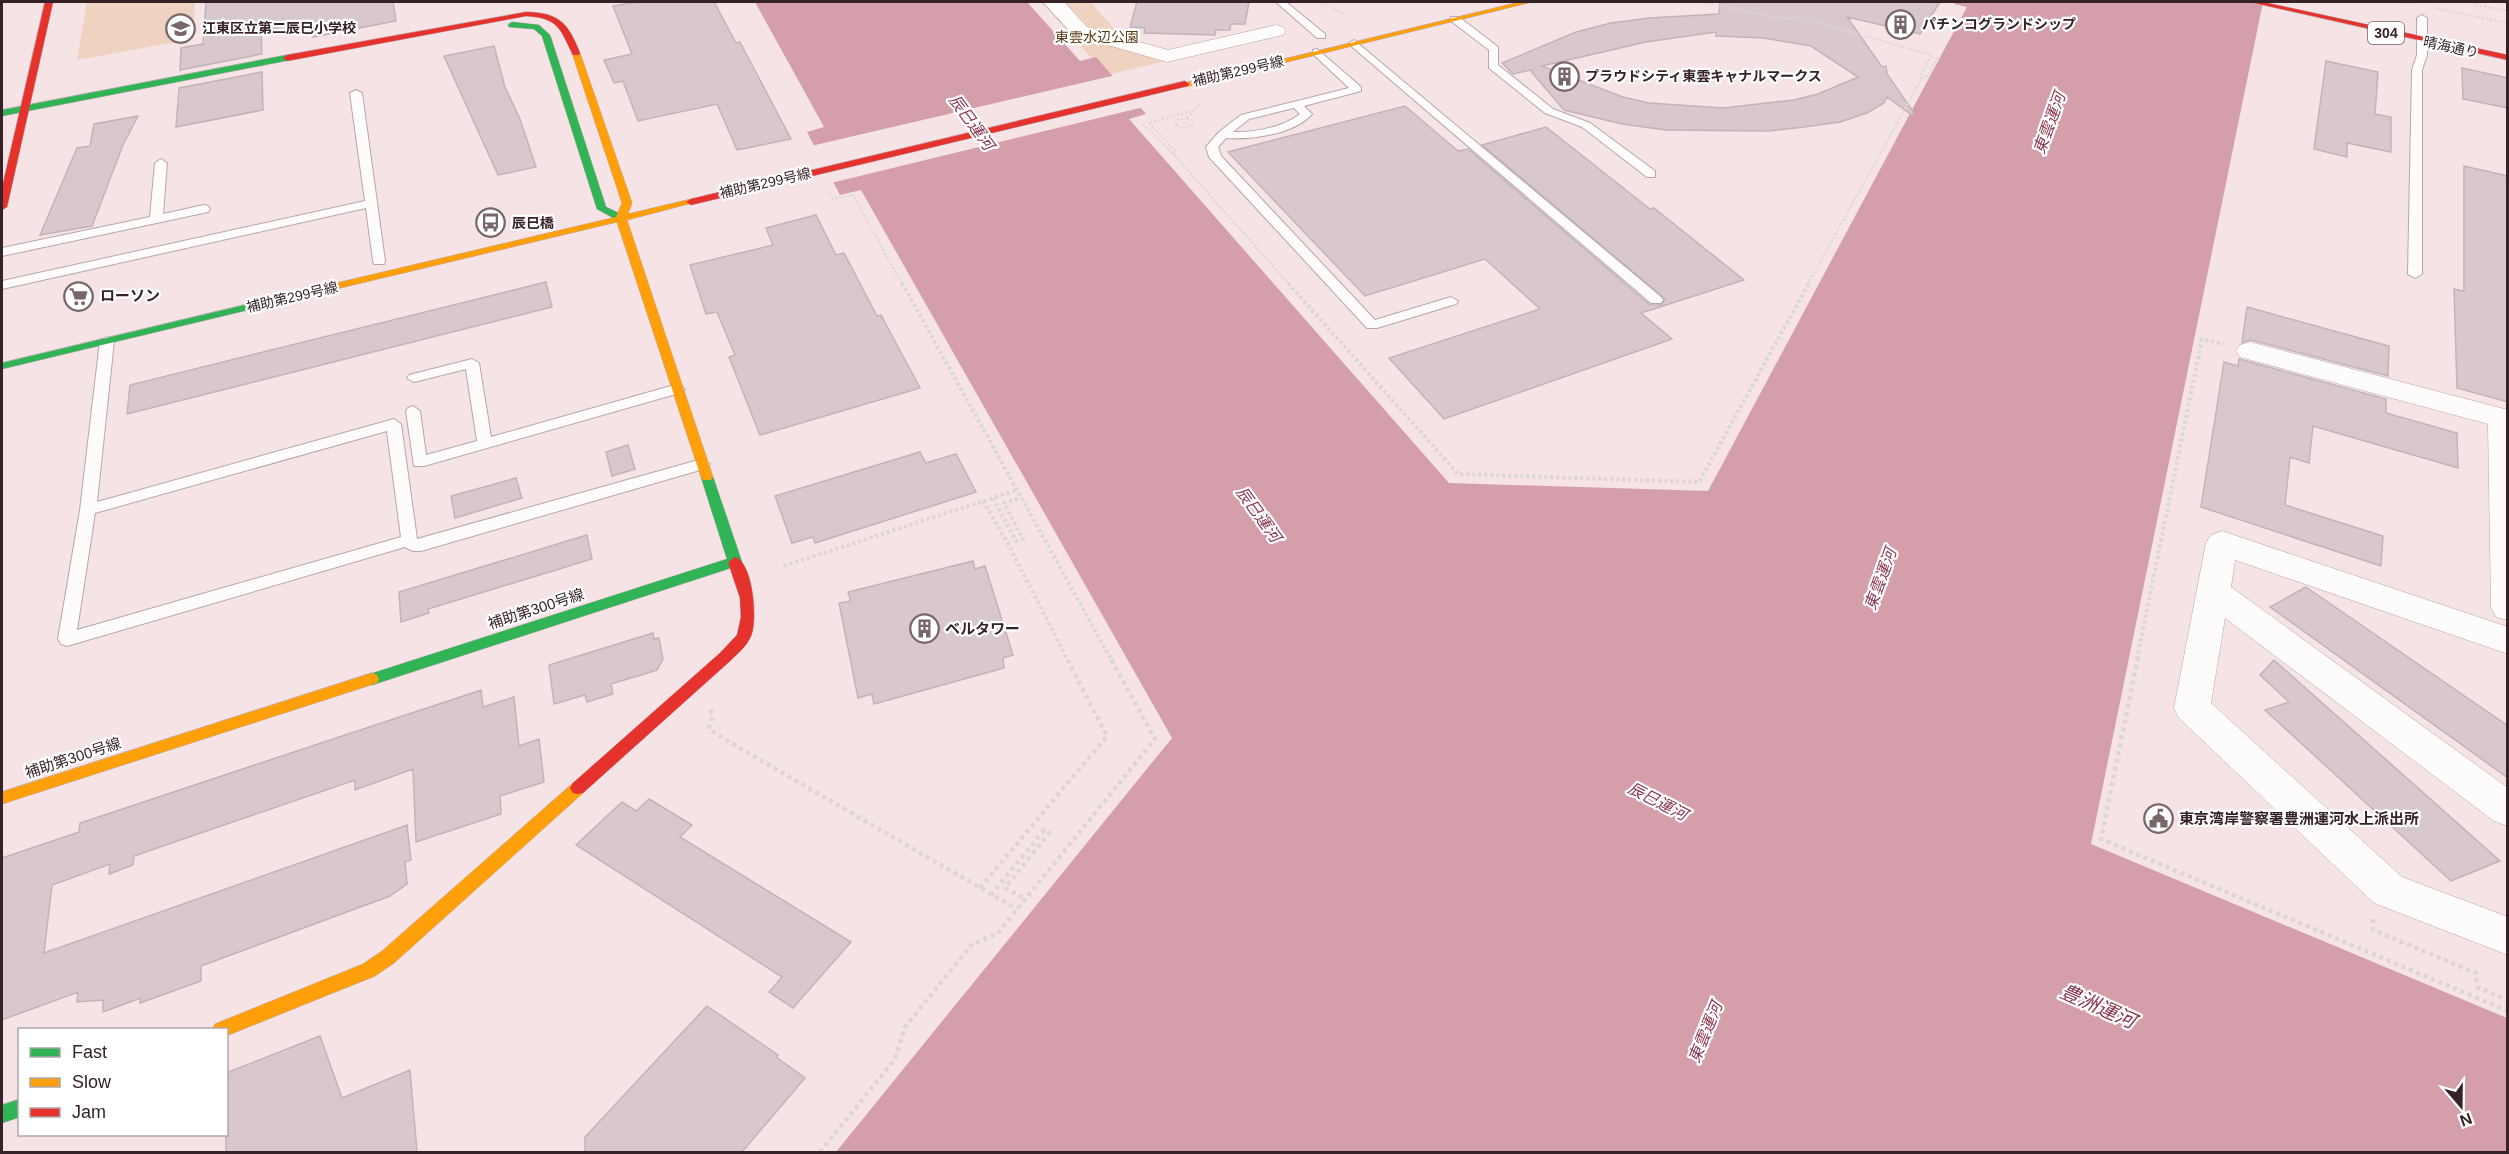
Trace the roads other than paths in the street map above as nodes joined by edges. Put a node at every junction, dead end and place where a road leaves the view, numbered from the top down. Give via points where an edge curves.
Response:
1 (49, 2) edge
2 (1053, 2) edge
3 (1281, 2) edge
4 (1290, 2) edge
5 (1528, 2) edge
6 (2260, 3) edge
7 (2420, 13) road end
8 (1455, 19) junction
9 (1276, 31) dead end
10 (1330, 34) junction
11 (2422, 41) junction
12 (1299, 42) dead end
13 (1354, 43) junction
14 (1317, 52) junction
15 (2508, 58) edge
16 (356, 93) dead end
17 (1296, 104) junction
18 (2, 113) edge
19 (23, 114) junction
20 (2, 123) edge
21 (1223, 134) junction
22 (161, 163) dead end
23 (7, 164) edge
24 (763, 170) dead end
25 (1651, 174) dead end
26 (371, 203) junction
27 (627, 203) junction
28 (2, 207) edge
29 (204, 209) dead end
30 (602, 209) junction
31 (621, 218) junction
32 (156, 219) junction
33 (530, 226) dead end
34 (2, 252) edge
35 (379, 261) dead end
36 (2415, 274) dead end
37 (2, 285) edge
38 (1656, 300) dead end
39 (1451, 301) dead end
40 (107, 341) junction
41 (2250, 351) dead end
42 (2, 366) edge
43 (414, 378) dead end
44 (678, 389) junction
45 (413, 411) dead end
46 (2505, 420) edge
47 (486, 443) junction
48 (702, 464) junction
49 (88, 510) junction
50 (409, 540) junction
51 (735, 562) junction
52 (2213, 591) junction
53 (2508, 608) edge
54 (2508, 641) edge
55 (2, 798) edge
56 (2508, 810) edge
57 (2508, 936) edge
58 (224, 1028) edge
59 (18, 1108) edge
60 (2, 1114) edge

1 - 19 street
2 - 9 street via 1080,31 1167,56
3 - 10 lane
4 - 10 lane
5 - 8 street, 補助第299号線
6 - 11 street, 晴海通り / 304
7 - 11 lane
8 - 13 street, 補助第299号線
8 - 25 lane via 1494,49 1493,66 1549,111 1586,125
10 - 12 street, 補助第299号線
11 - 15 street, 晴海通り / 304
11 - 36 lane via 2417,70
13 - 14 street, 補助第299号線
13 - 38 lane
14 - 17 lane via 1357,89
14 - 31 street, 補助第299号線
16 - 26 lane
17 - 21 lane via 1245,117
17 - 21 lane via 1306,114 1295,124 1245,136
18 - 19 street
19 - 20 street
19 - 23 street
19 - 27 street via 498,18 544,15 560,20 568,31
19 - 30 street via 525,25 546,35
21 - 39 lane via 1212,147 1215,157 1372,325
22 - 32 lane
23 - 28 street
24 - 27 street, 補助第299号線
26 - 35 lane
26 - 37 lane
27 - 30 street, 補助第299号線
27 - 31 street
29 - 32 lane
30 - 31 street
30 - 33 street, 補助第299号線
31 - 40 street, 補助第299号線
31 - 44 street
32 - 34 lane
40 - 42 street, 補助第299号線
40 - 49 lane
41 - 46 street
43 - 47 lane via 471,363
44 - 47 lane
44 - 48 street
45 - 47 lane via 419,462
46 - 53 street
48 - 50 lane via 421,545 413,545
48 - 51 street
49 - 50 lane via 394,424
49 - 50 lane via 67,639
51 - 55 street, 補助第300号線
51 - 58 street via 748,618 743,637 725,657 388,957 348,980
52 - 54 street via 2222,543
52 - 56 street
52 - 57 street via 2192,708 2388,890
59 - 60 street

